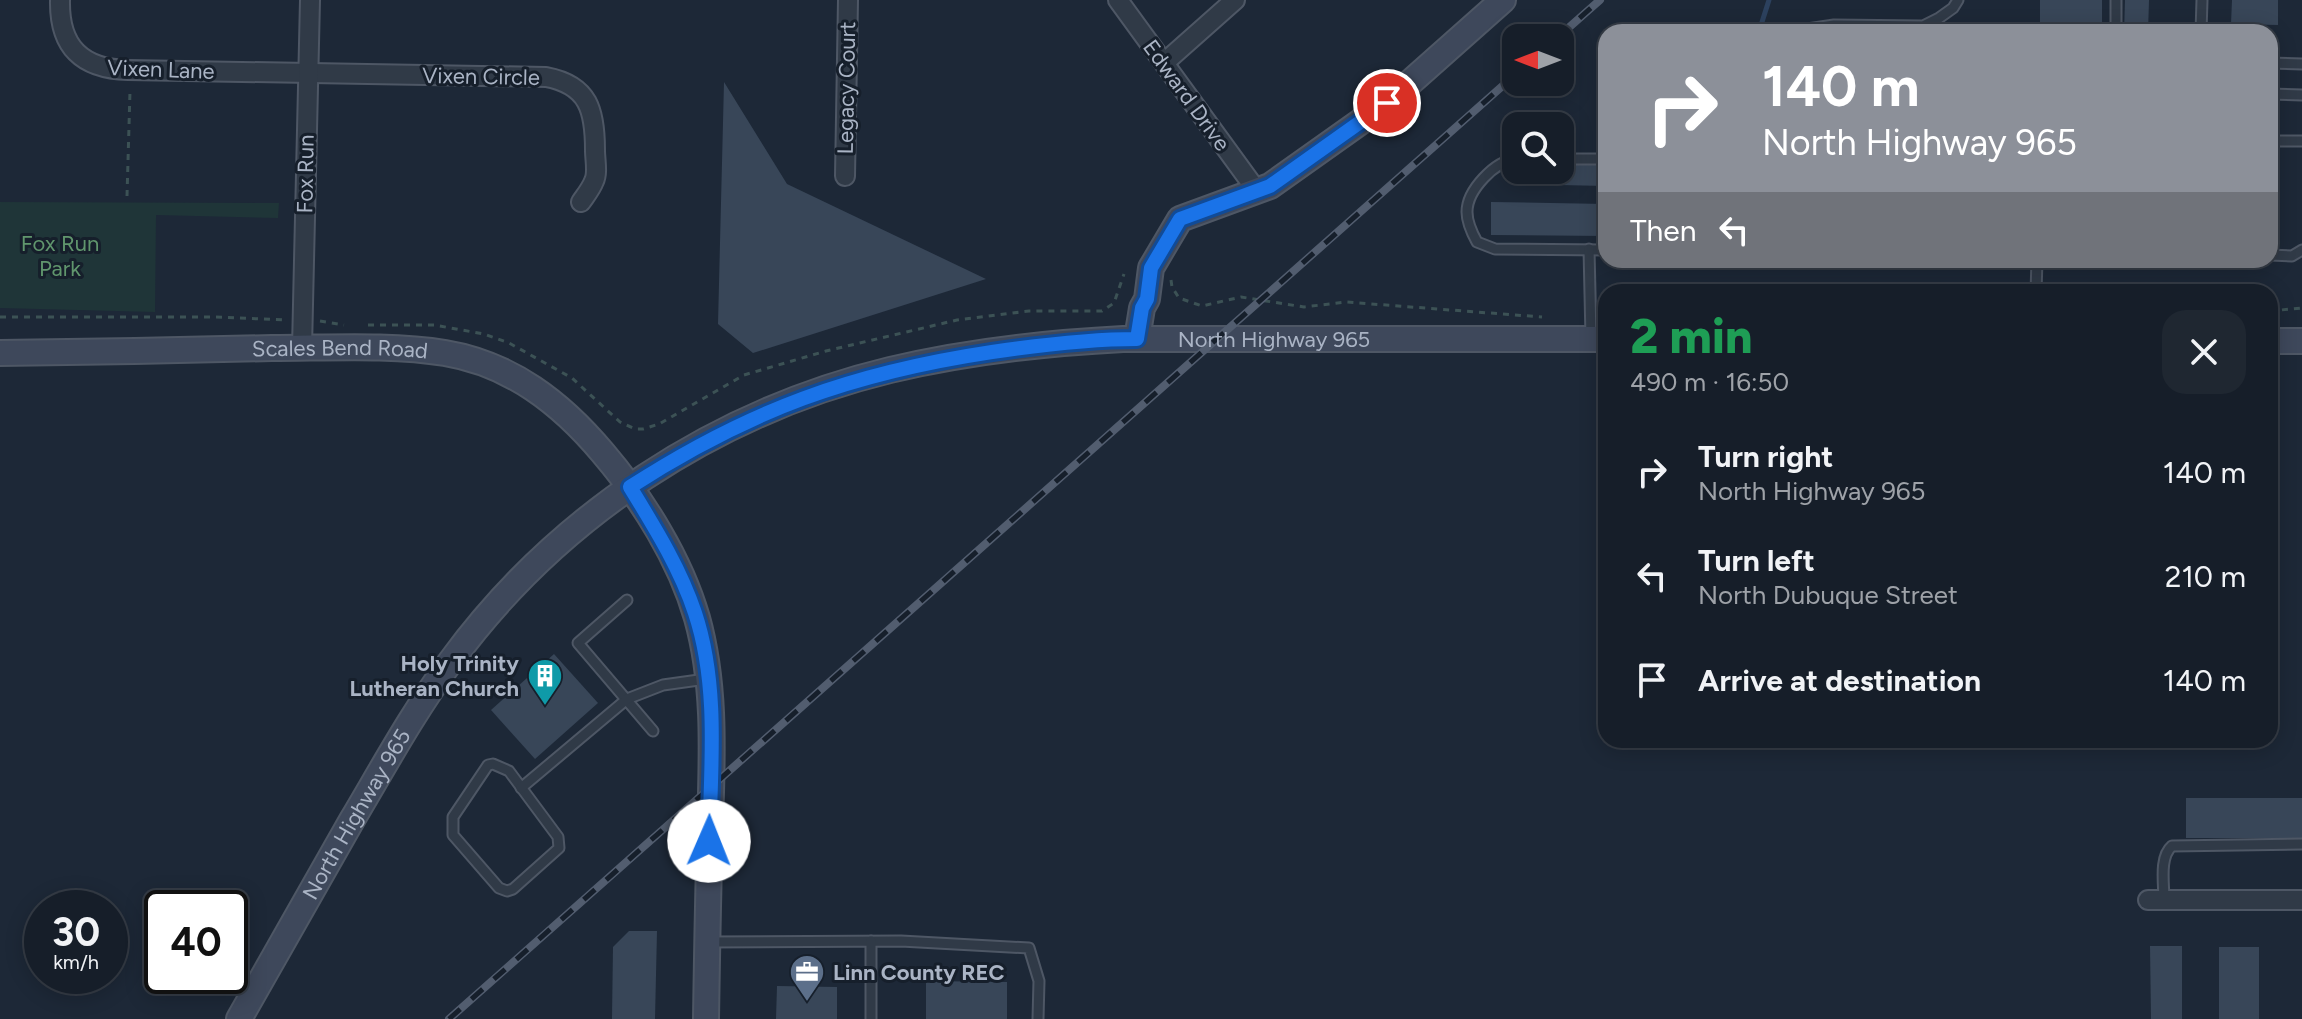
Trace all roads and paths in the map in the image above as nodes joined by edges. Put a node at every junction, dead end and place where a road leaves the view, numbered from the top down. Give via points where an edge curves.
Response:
1 (60, 0) edge
2 (310, 0) edge
3 (848, 0) edge
4 (1118, 0) edge
5 (1235, 0) edge
6 (1503, 0) edge
7 (1958, 0) edge
8 (2116, 0) edge
9 (2202, 0) edge
10 (1927, 24) edge
11 (2116, 24) edge
12 (2201, 24) edge
13 (1164, 63) junction
14 (2278, 63) edge
15 (2302, 64) edge
16 (308, 72) junction
17 (130, 91) dead end
18 (2278, 94) edge
19 (2302, 95) edge
20 (2278, 141) edge
21 (2302, 141) edge
22 (1574, 159) edge
23 (1598, 159) edge
24 (1502, 165) edge
25 (845, 176) dead end
26 (1257, 191) junction
27 (127, 196) dead end
28 (581, 202) dead end
29 (1589, 249) junction
30 (1598, 250) edge
31 (2301, 252) edge
32 (2278, 255) edge
33 (1124, 274) dead end
34 (1172, 275) dead end
35 (2302, 308) edge
36 (2278, 310) edge
37 (0, 317) edge
38 (1552, 318) dead end
39 (302, 321) junction
40 (1137, 339) junction
41 (1598, 339) edge
42 (2278, 341) edge
43 (2302, 341) edge
44 (302, 348) junction
45 (0, 353) edge
46 (614, 416) dead end
47 (630, 487) junction
48 (627, 600) dead end
49 (709, 678) junction
50 (627, 699) junction
51 (653, 731) dead end
52 (521, 788) junction
53 (2302, 844) edge
54 (2156, 900) joint
55 (2302, 900) edge
56 (871, 941) junction
57 (707, 942) junction
58 (239, 1019) edge
59 (706, 1019) edge
60 (871, 1019) edge
61 (1038, 1019) edge

1 - 16 street, Vixen Lane via 63,32 84,60 98,67
2 - 16 street, Fox Run
3 - 25 street, Legacy Court
4 - 13 street, Edward Drive
5 - 13 street
6 - 26 street via 1387,103
7 - 10 lane
8 - 11 lane
9 - 12 lane
13 - 26 street, Edward Drive
14 - 15 lane
16 - 28 street, Vixen Circle via 564,80 589,104 595,122 595,179
16 - 39 street, Fox Run
17 - 27 path
18 - 19 lane
20 - 21 lane
22 - 23 lane
24 - 29 lane via 1481,182 1467,210 1477,242 1495,249
26 - 40 street via 1180,219 1151,268
29 - 30 lane
29 - 41 lane
31 - 32 lane
33 - 46 path via 1114,303 1102,311 1018,312 931,325 760,368 651,428 627,426
34 - 38 path via 1179,298 1202,306 1241,297 1304,307 1346,302
35 - 36 path
37 - 39 path
39 - 44 street, Fox Run
40 - 41 street, North Highway 965
40 - 47 street, North Highway 965 via 1059,343 931,361 837,386 746,420
42 - 43 street
44 - 45 street, Scales Bend Road
44 - 47 street, Scales Bend Road via 409,349 496,368 560,406
47 - 49 street, Scales Bend Road via 688,592
47 - 58 street, North Highway 965 via 547,554 453,658 392,751
48 - 50 lane via 578,643
49 - 50 lane via 663,685
49 - 57 street, Scales Bend Road
50 - 51 lane
50 - 52 lane
52 - 52 lane via 509,771 488,765 451,826 453,835 507,891 559,848 558,837
53 - 54 lane via 2172,846
54 - 55 street
56 - 57 lane
56 - 60 lane
56 - 61 lane via 1029,948 1039,981
57 - 59 street, Scales Bend Road

